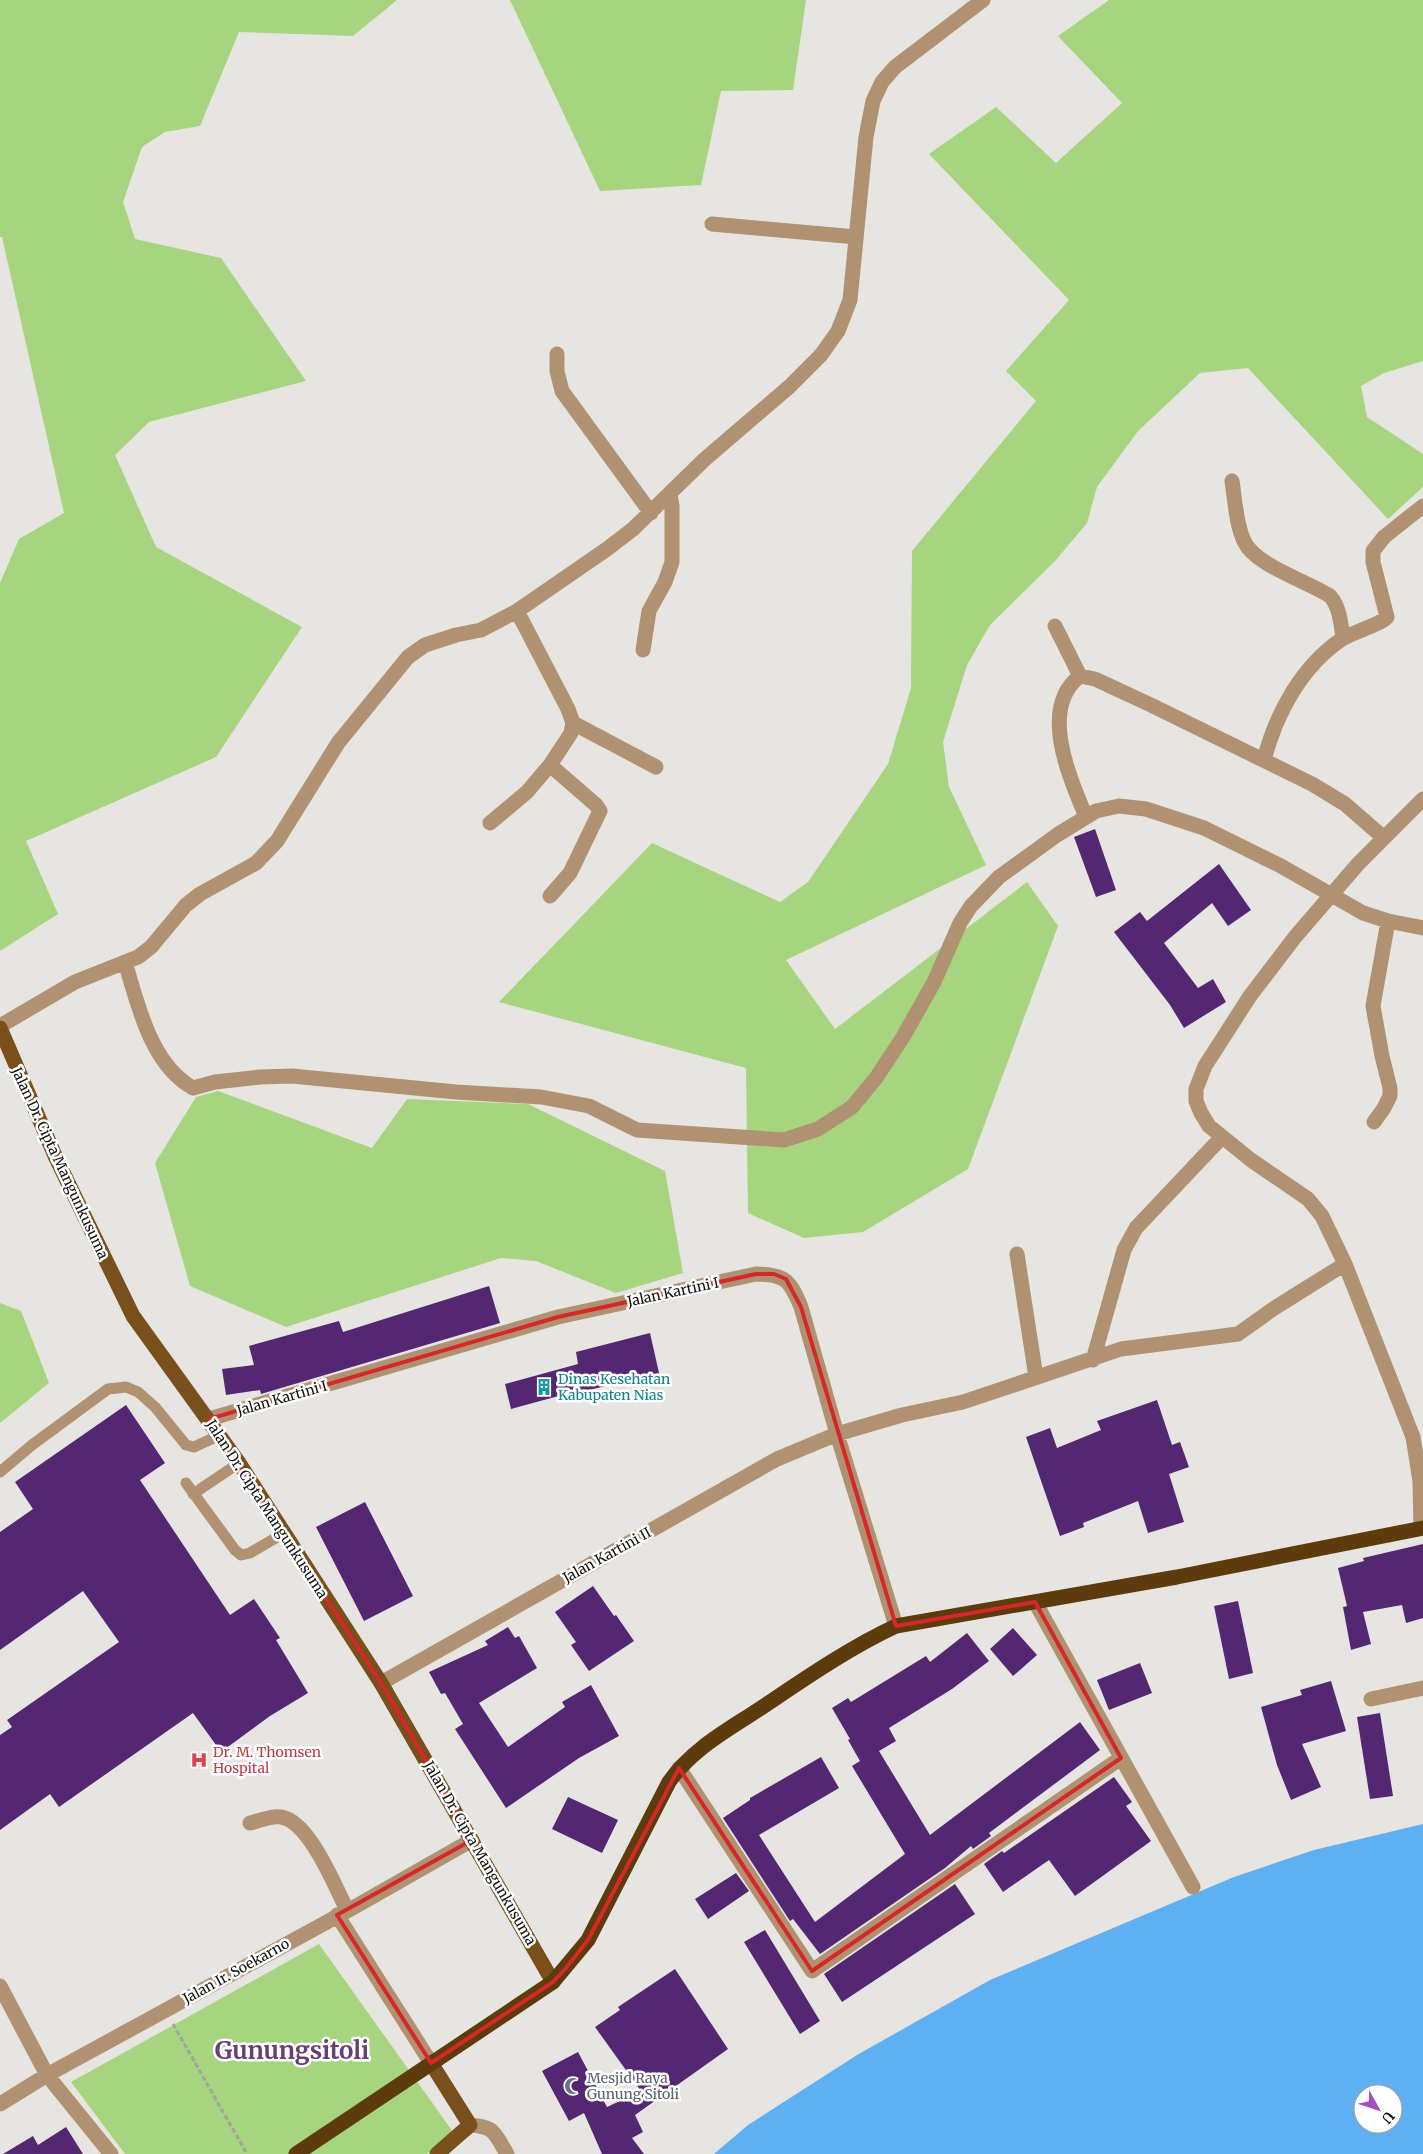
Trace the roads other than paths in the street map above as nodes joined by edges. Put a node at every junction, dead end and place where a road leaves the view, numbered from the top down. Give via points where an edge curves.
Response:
1 (983, 0) edge
2 (712, 224) dead end
3 (856, 237) junction
4 (557, 354) dead end
5 (1232, 481) dead end
6 (670, 494) junction
7 (1423, 506) edge
8 (651, 513) junction
9 (517, 611) junction
10 (1055, 626) dead end
11 (1343, 638) junction
12 (643, 650) dead end
13 (1080, 676) junction
14 (572, 723) junction
15 (1264, 760) junction
16 (550, 764) junction
17 (656, 766) dead end
18 (1423, 799) edge
19 (1086, 817) junction
20 (490, 823) dead end
21 (1384, 838) junction
22 (1330, 895) junction
23 (550, 896) dead end
24 (1388, 921) junction
25 (1423, 928) edge
26 (125, 962) junction
27 (0, 1027) edge
28 (1374, 1122) dead end
29 (1222, 1137) junction
30 (1017, 1254) dead end
31 (1344, 1264) junction
32 (1093, 1360) junction
33 (1036, 1377) junction
34 (209, 1419) junction
35 (836, 1434) junction
36 (220, 1435) junction
37 (239, 1463) junction
38 (0, 1472) edge
39 (186, 1483) dead end
40 (193, 1494) junction
41 (1422, 1528) edge
42 (284, 1533) junction
43 (1035, 1602) junction
44 (896, 1626) junction
45 (381, 1683) junction
46 (1423, 1688) edge
47 (1371, 1699) dead end
48 (1121, 1758) junction
49 (679, 1768) junction
50 (250, 1823) dead end
51 (472, 1840) junction
52 (1193, 1887) dead end
53 (342, 1912) junction
54 (553, 1982) junction
55 (0, 1986) edge
56 (431, 2063) junction
57 (47, 2075) junction
58 (0, 2104) edge
59 (470, 2125) junction
60 (111, 2154) edge
61 (296, 2154) edge
62 (437, 2154) edge
63 (507, 2154) edge

1 - 3 street via 895,67 882,82 873,101 866,137
2 - 3 street
3 - 6 street via 850,300 838,332 789,387 705,459
4 - 8 street via 562,391
5 - 11 street via 1244,542 1276,568 1330,596 1341,622
6 - 8 street
6 - 12 street via 672,562 649,611
7 - 11 street via 1384,537 1373,551 1387,617
8 - 9 street via 607,549
9 - 14 street via 568,709
9 - 26 street via 480,630 426,645 408,657 338,742 277,841 256,863 186,905 151,946 138,957
10 - 13 street
11 - 15 street via 1318,658 1301,679 1276,723
13 - 15 street via 1120,690
13 - 19 street via 1065,694 1060,709 1059,733 1070,777
14 - 16 street via 571,733
14 - 17 street
15 - 21 street via 1345,804
16 - 20 street via 527,792
16 - 23 street via 600,811 570,873
18 - 21 street
19 - 22 street via 1096,810 1119,806 1146,809 1204,828 1281,866
19 - 26 street via 999,877 971,906 904,1037 852,1106 818,1129 784,1140 637,1130 589,1106 541,1096 447,1091 292,1076 215,1082 193,1088 181,1082 157,1050 142,1022
21 - 22 street
22 - 24 street via 1363,913
22 - 29 street via 1250,996 1205,1066 1196,1089 1196,1101 1209,1126
24 - 25 street
24 - 28 street via 1373,1006 1390,1096
26 - 27 street via 75,982
27 - 34 main road, Jalan Dr. Cipta Mangunkusuma via 56,1158 133,1316
29 - 31 street via 1308,1199 1322,1216
29 - 32 street via 1129,1239
30 - 33 street
31 - 32 street, Jalan Kartini II via 1238,1334 1121,1349
31 - 41 street via 1413,1437 1420,1481
32 - 33 street, Jalan Kartini II
33 - 35 street, Jalan Kartini II via 963,1402
34 - 35 street, Jalan Kartini I via 558,1316 756,1274 774,1274 786,1279 801,1307
34 - 36 main road, Jalan Dr. Cipta Mangunkusuma
35 - 44 street, Jalan Kartini I
35 - 45 street, Jalan Kartini II via 777,1459
36 - 37 main road, Jalan Dr. Cipta Mangunkusuma
36 - 38 lane via 190,1447 138,1392 126,1387 108,1390
37 - 40 lane
37 - 42 main road, Jalan Dr. Cipta Mangunkusuma
39 - 40 lane
40 - 42 lane via 241,1555
41 - 43 highway
42 - 45 main road, Jalan Dr. Cipta Mangunkusuma
43 - 44 highway
43 - 48 street
44 - 49 highway via 819,1669 690,1756
45 - 51 main road, Jalan Dr. Cipta Mangunkusuma
46 - 47 street
48 - 49 street via 812,1971
48 - 52 street
49 - 54 highway via 588,1940
50 - 53 street via 282,1817 297,1824 309,1838
51 - 53 street, Jalan Ir. Soekarno
51 - 54 main road, Jalan Dr. Cipta Mangunkusuma
53 - 56 street
53 - 57 street, Jalan Ir. Soekarno
54 - 56 highway
55 - 57 street
56 - 59 main road
56 - 61 highway
57 - 58 street, Jalan Ir. Soekarno
57 - 60 street
59 - 62 main road
59 - 63 street via 486,2126 492,2130

